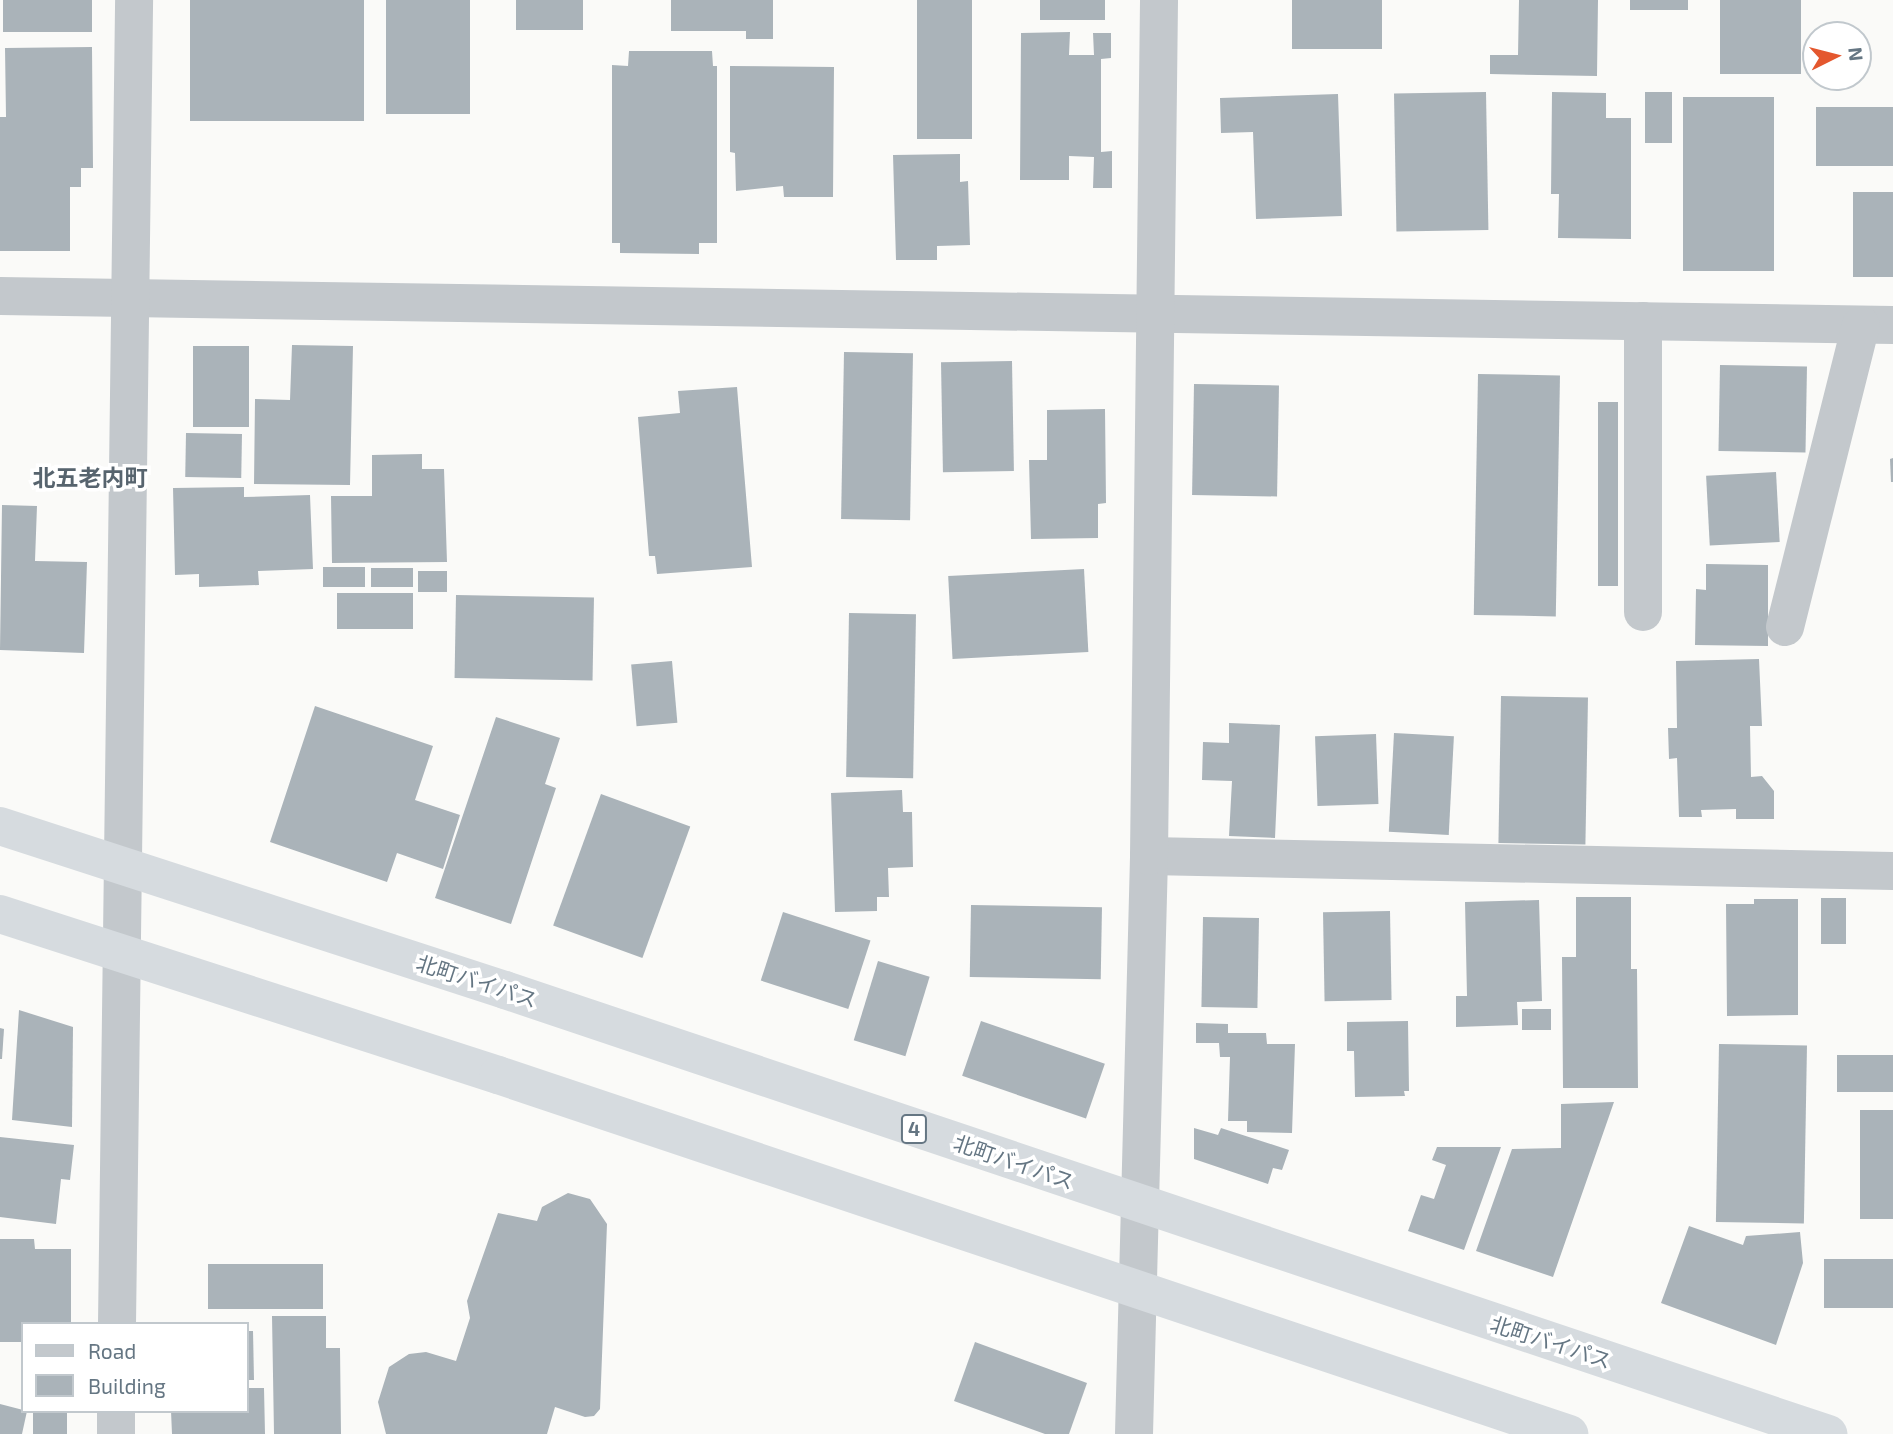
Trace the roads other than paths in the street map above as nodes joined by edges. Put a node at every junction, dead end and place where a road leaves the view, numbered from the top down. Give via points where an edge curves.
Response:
1 (134, 0) edge
2 (1159, 0) edge
3 (0, 296) edge
4 (129, 299) junction
5 (1154, 313) junction
6 (1643, 321) junction
7 (1877, 325) edge
8 (1643, 612) dead end
9 (1785, 627) dead end
10 (0, 826) edge
11 (1149, 856) junction
12 (123, 866) junction
13 (1893, 872) edge
14 (0, 914) edge
15 (121, 952) junction
16 (1139, 1205) junction
17 (1135, 1287) junction
18 (117, 1322) edge
19 (117, 1413) edge
20 (116, 1434) edge
21 (1134, 1434) edge
22 (1569, 1434) edge
23 (1828, 1434) edge

1 - 4 street
2 - 5 street
3 - 4 street
4 - 5 street
4 - 12 street
5 - 6 street
5 - 11 street
6 - 7 street
6 - 8 street
7 - 9 street
10 - 12 highway, 北町バイパス / 4
11 - 13 street
11 - 16 street
12 - 15 street
12 - 16 highway, 北町バイパス / 4
14 - 15 highway
15 - 17 highway
15 - 18 street
16 - 17 street
16 - 23 highway, 北町バイパス / 4
17 - 21 street
17 - 22 highway
19 - 20 street

